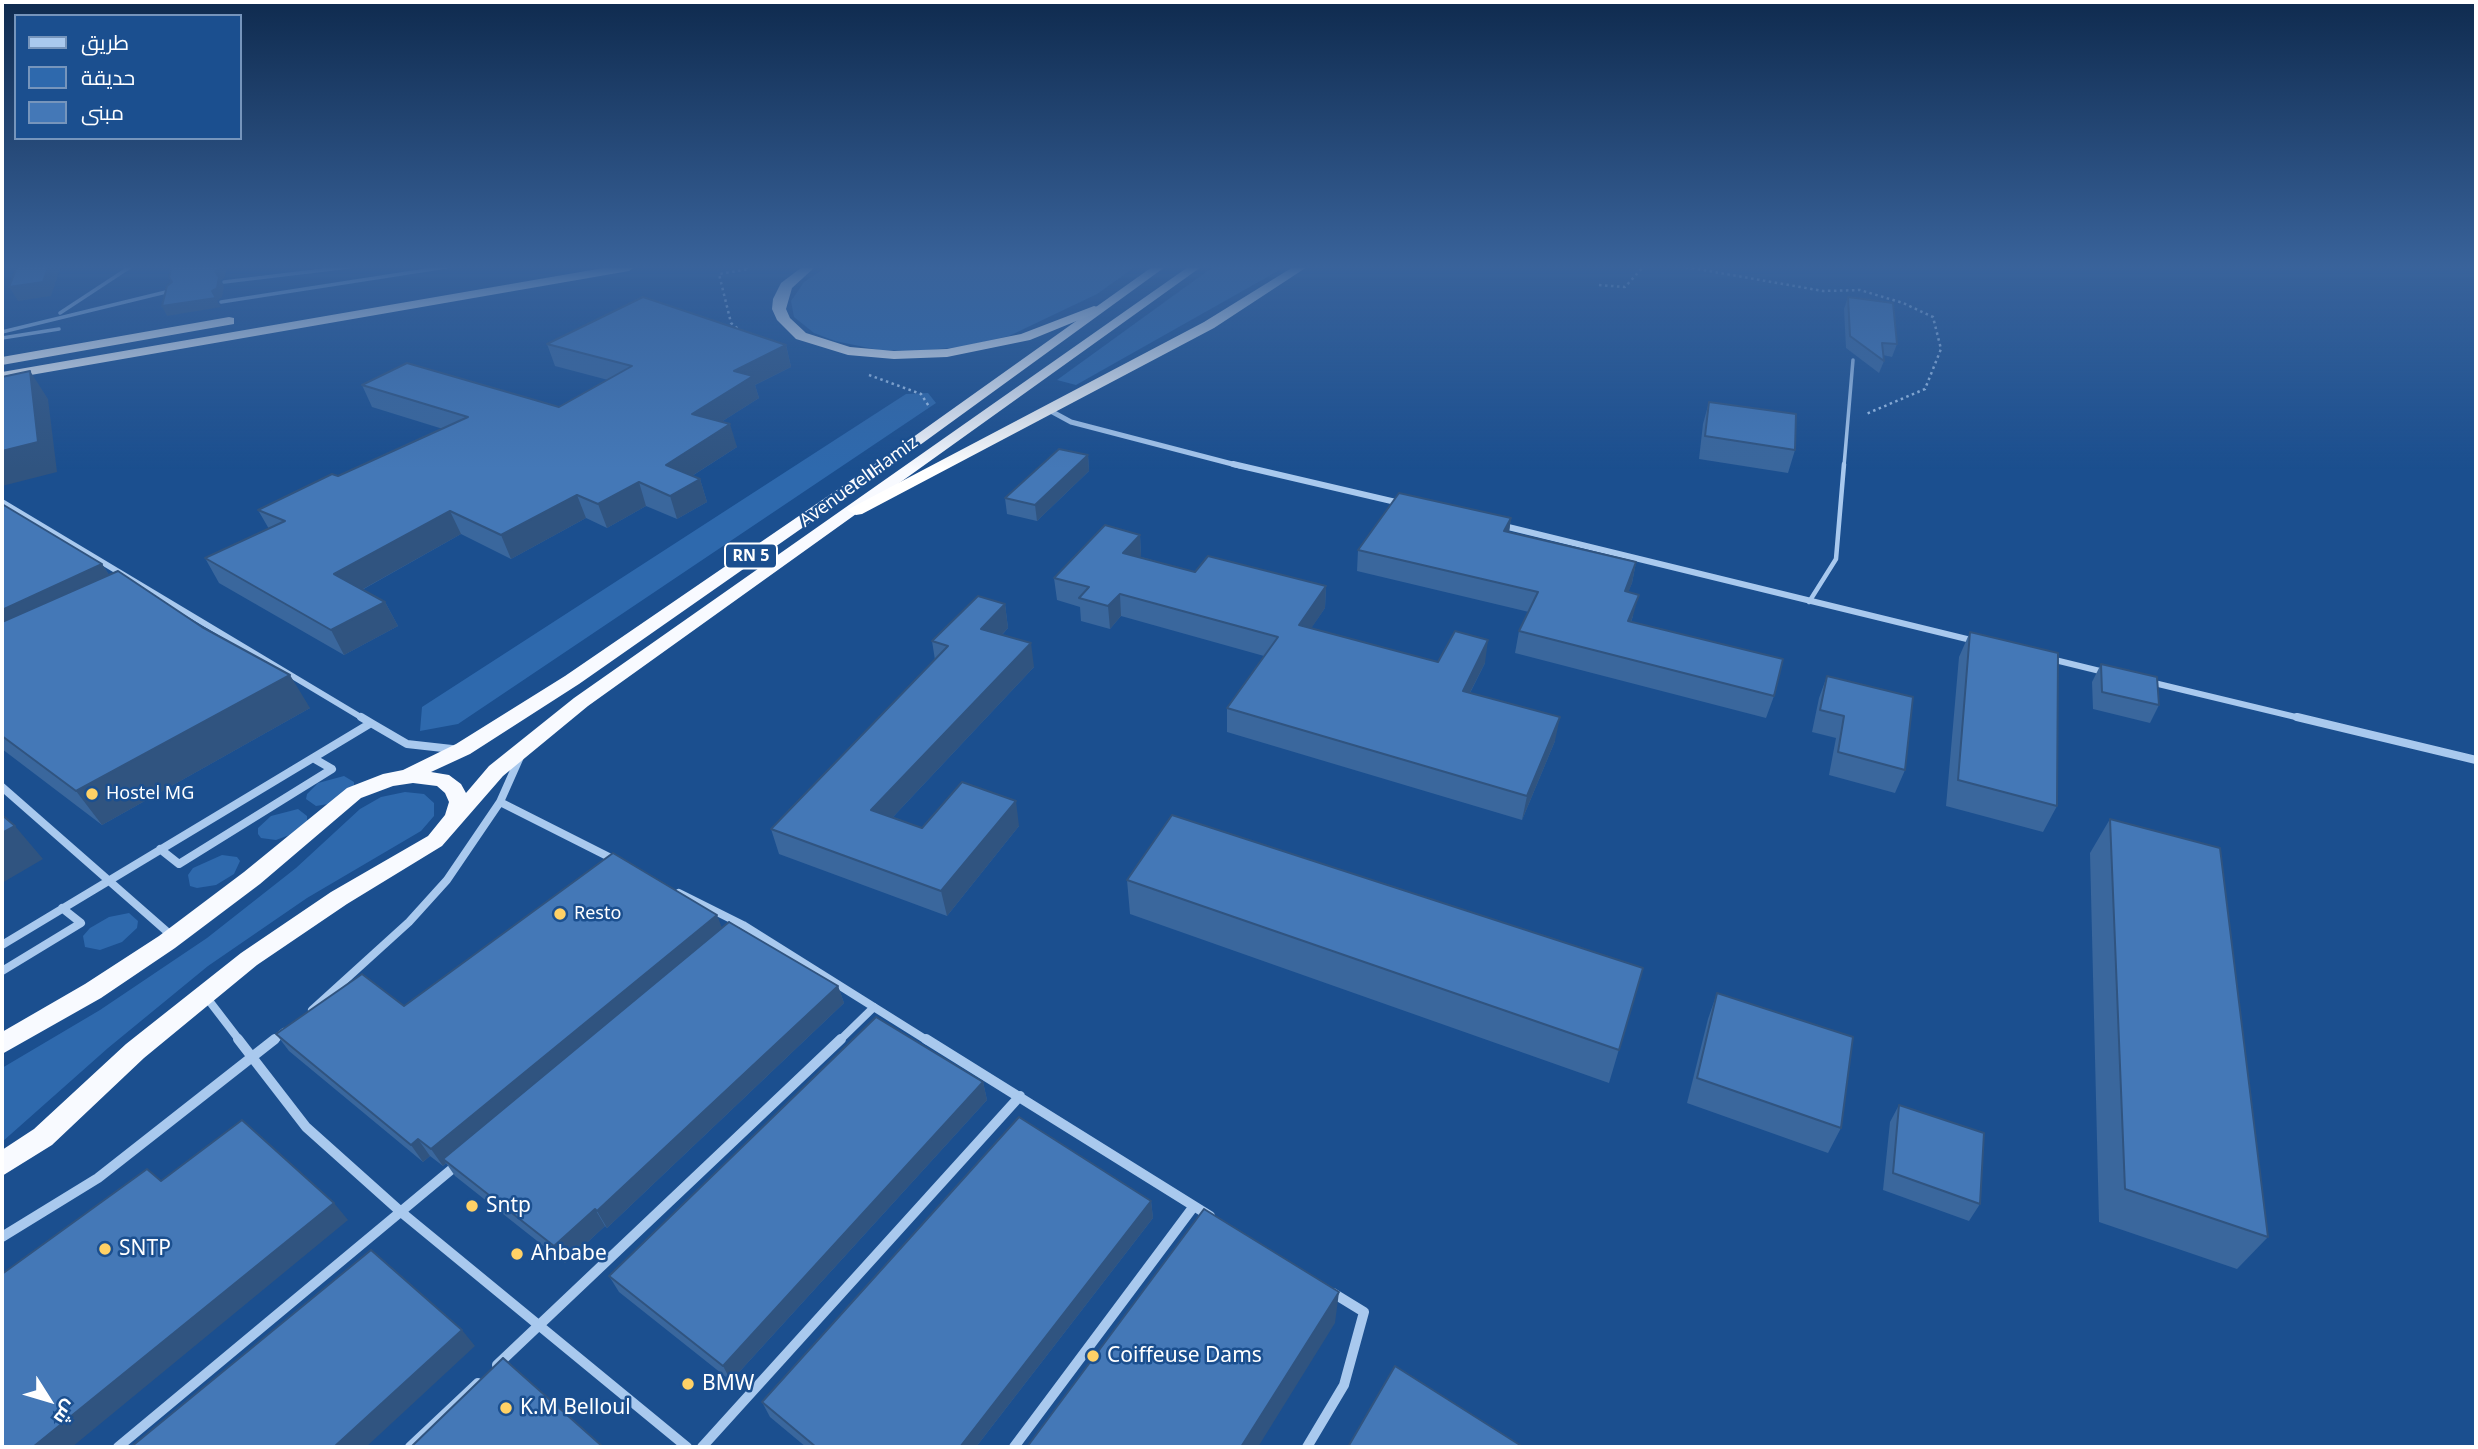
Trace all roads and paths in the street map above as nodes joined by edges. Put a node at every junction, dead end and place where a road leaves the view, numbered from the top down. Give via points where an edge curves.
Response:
1 (23, 335) edge
2 (151, 335) edge
3 (240, 335) edge
4 (800, 335) edge
5 (1031, 335) edge
6 (1063, 335) edge
7 (1101, 335) edge
8 (1190, 335) edge
9 (1937, 335) edge
10 (2, 338) edge
11 (1853, 360) dead end
12 (2, 361) edge
13 (2, 376) edge
14 (1045, 409) junction
15 (1848, 423) junction
16 (2, 502) edge
17 (1415, 506) edge
18 (856, 510) junction
19 (1494, 524) edge
20 (149, 590) junction
21 (137, 595) edge
22 (1809, 602) junction
23 (1984, 643) edge
24 (2037, 656) edge
25 (2117, 674) edge
26 (2144, 681) edge
27 (371, 723) junction
28 (463, 749) junction
29 (522, 750) junction
30 (313, 758) junction
31 (2476, 760) edge
32 (390, 779) junction
33 (2, 787) edge
34 (500, 802) junction
35 (455, 817) junction
36 (160, 849) junction
37 (622, 863) edge
38 (110, 879) junction
39 (670, 888) edge
40 (62, 908) junction
41 (743, 925) junction
42 (732, 934) edge
43 (173, 937) junction
44 (2, 945) edge
45 (2, 971) edge
46 (203, 994) junction
47 (874, 1007) junction
48 (302, 1018) edge
49 (292, 1026) edge
50 (2, 1044) edge
51 (253, 1057) junction
52 (1020, 1096) junction
53 (465, 1158) edge
54 (2, 1164) edge
55 (1194, 1206) junction
56 (401, 1212) junction
57 (1217, 1220) edge
58 (2, 1237) edge
59 (1319, 1284) edge
60 (539, 1325) junction
61 (118, 1447) edge
62 (410, 1447) edge
63 (687, 1447) edge
64 (702, 1447) edge
65 (1014, 1447) edge
66 (1307, 1447) edge

1 - 10 lane
2 - 12 highway
3 - 13 highway
4 - 5 highway via 848,351 894,355 957,352
6 - 28 highway, RN 5 via 640,633
7 - 18 highway, Avenue el Hamiz / RN 5
8 - 14 highway
9 - 15 path via 1941,349 1925,389
11 - 15 lane
14 - 17 street via 1071,422 1285,478
14 - 18 highway
15 - 22 lane via 1836,559
16 - 20 street
18 - 29 highway, Avenue el Hamiz / RN 5 via 581,702
19 - 22 street
20 - 21 street
20 - 27 street
22 - 23 street
24 - 25 street
26 - 31 street
27 - 28 street via 407,744
27 - 30 street
28 - 32 highway, RN 5
29 - 34 street
29 - 35 highway, Avenue el Hamiz / RN 5 via 496,771
30 - 36 street
30 - 36 street via 332,769 179,864
32 - 35 highway via 424,776 442,780 458,795
32 - 43 highway via 344,799 252,878
33 - 38 street
34 - 37 street
34 - 48 street via 447,880 409,922
35 - 46 highway, Avenue el Hamiz via 425,848 305,920
36 - 38 street
38 - 40 street
38 - 43 street
39 - 41 street
40 - 44 street
40 - 45 street via 80,923
41 - 42 street
41 - 47 street
43 - 50 highway
46 - 51 street
46 - 54 highway, Avenue el Hamiz via 43,1137
47 - 52 street
47 - 60 street
49 - 51 street
51 - 56 street via 306,1127
51 - 58 street via 98,1178
52 - 55 street
52 - 64 street
53 - 56 street
55 - 57 street
55 - 65 street
56 - 60 street
56 - 61 street
59 - 66 street via 1364,1312 1344,1385
60 - 62 street
60 - 63 street

